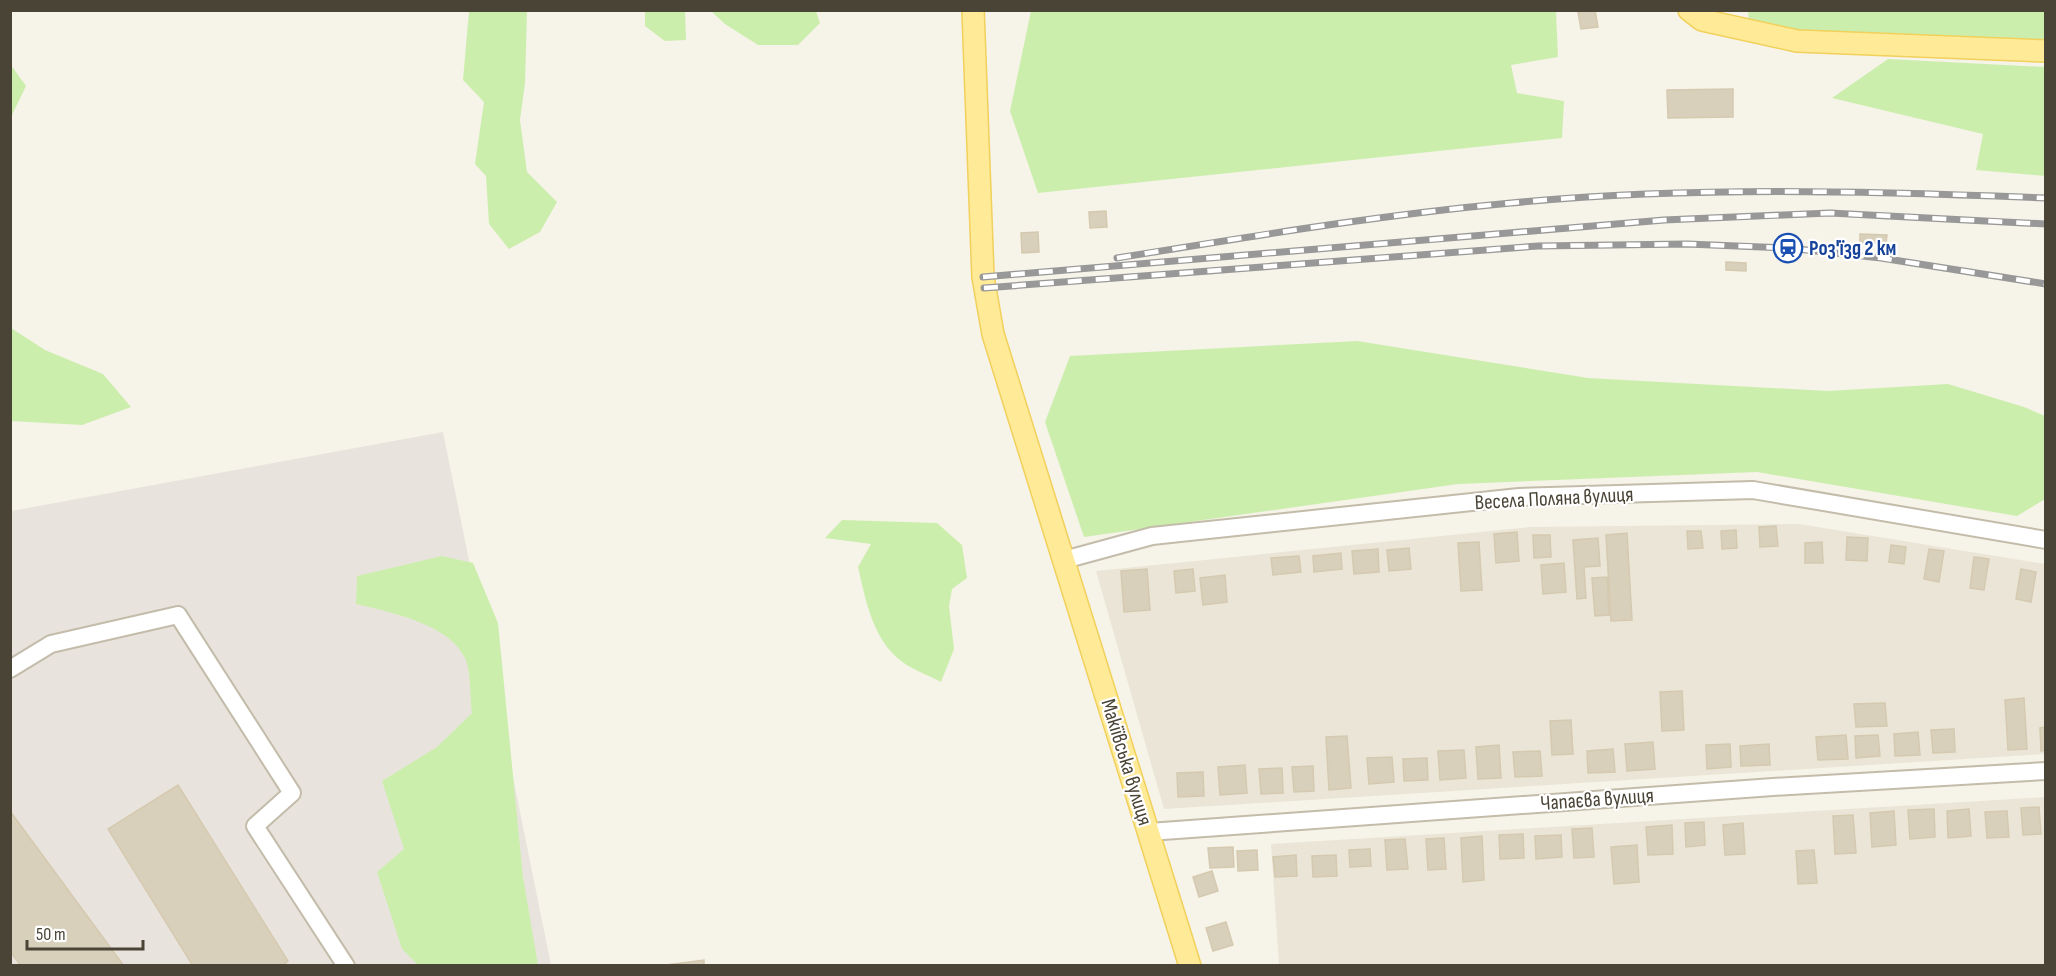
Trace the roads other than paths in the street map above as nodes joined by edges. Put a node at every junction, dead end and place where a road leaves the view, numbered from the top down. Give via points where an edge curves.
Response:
1 (973, 10) edge
2 (1689, 10) edge
3 (2046, 51) edge
4 (2046, 540) edge
5 (1064, 560) junction
6 (10, 669) edge
7 (2046, 771) edge
8 (1149, 832) junction
9 (346, 966) edge
10 (1190, 966) edge

1 - 5 main road, Макіївська вулиця via 987,309
2 - 3 main road via 1702,20 1797,41
4 - 5 street, Весела Поляна вулиця via 1753,490 1519,497 1152,536
5 - 8 main road, Макіївська вулиця
6 - 9 street via 51,644 178,615 292,793 255,825
7 - 8 street, Чапаєва вулиця
8 - 10 main road, Макіївська вулиця

